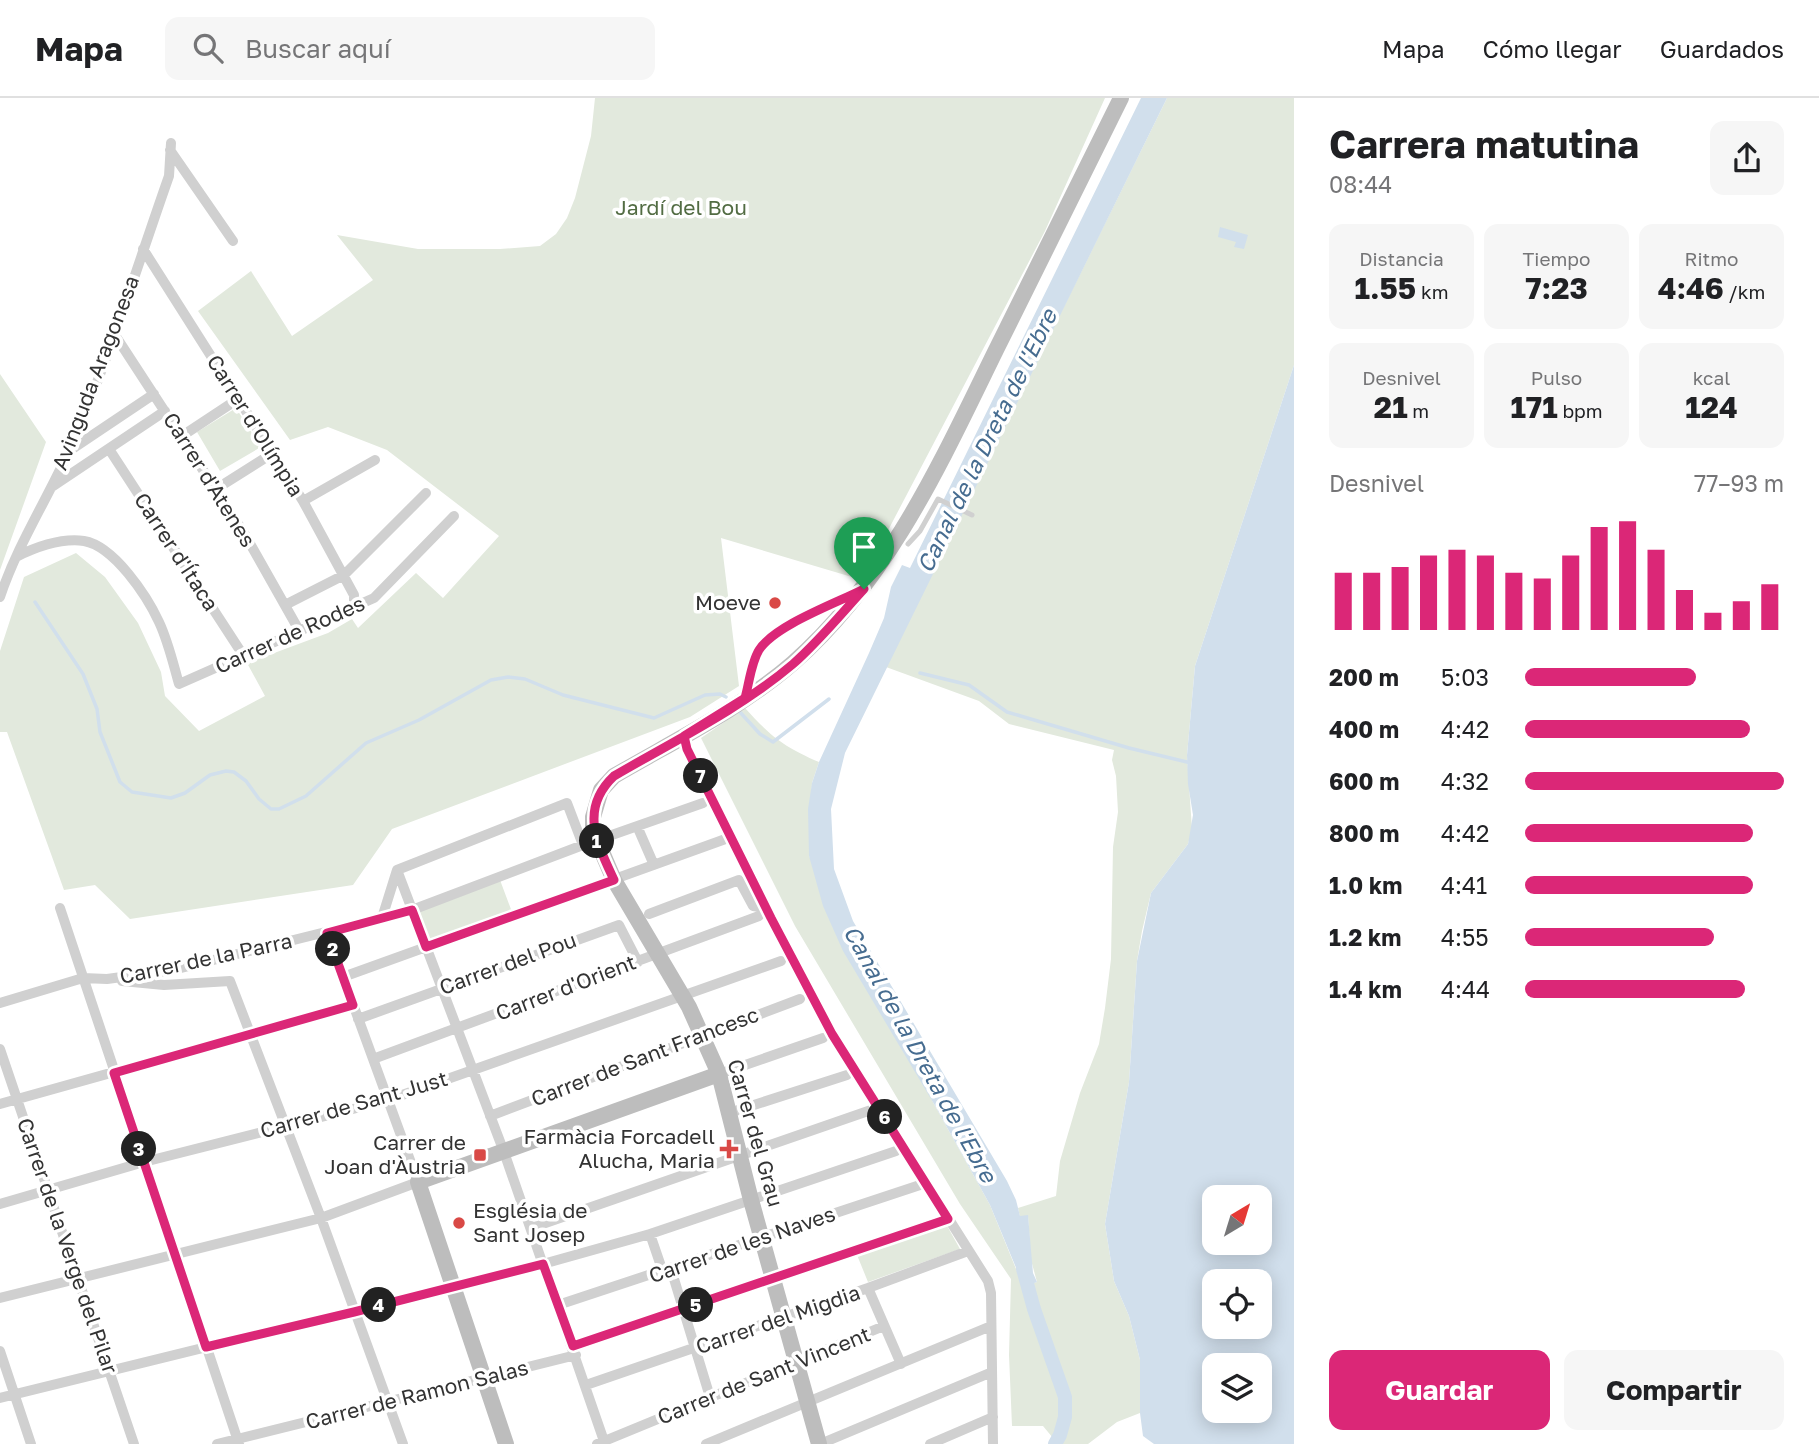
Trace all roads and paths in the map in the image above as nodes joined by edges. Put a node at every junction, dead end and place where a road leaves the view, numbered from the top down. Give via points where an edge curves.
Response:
1 (1121, 98) edge
2 (233, 241) dead end
3 (143, 249) junction
4 (113, 332) junction
5 (155, 394) junction
6 (238, 399) junction
7 (165, 411) junction
8 (182, 436) junction
9 (109, 449) junction
10 (69, 451) junction
11 (273, 453) junction
12 (375, 460) dead end
13 (51, 487) junction
14 (216, 489) junction
15 (426, 493) dead end
16 (303, 501) junction
17 (972, 515) dead end
18 (454, 516) dead end
19 (908, 544) dead end
20 (16, 556) junction
21 (344, 575) junction
22 (864, 589) junction
23 (0, 597) edge
24 (285, 605) junction
25 (354, 608) junction
26 (300, 632) junction
27 (243, 655) junction
28 (745, 698) junction
29 (684, 736) junction
30 (703, 803) dead end
31 (637, 826) junction
32 (609, 836) dead end
33 (731, 837) junction
34 (654, 865) junction
35 (397, 870) junction
36 (614, 880) junction
37 (60, 908) dead end
38 (412, 910) junction
39 (763, 912) junction
40 (649, 914) dead end
41 (382, 918) junction
42 (327, 933) junction
43 (426, 947) junction
44 (658, 954) junction
45 (781, 961) dead end
46 (638, 962) junction
47 (343, 977) junction
48 (83, 978) junction
49 (107, 979) junction
50 (443, 988) junction
51 (682, 995) junction
52 (800, 999) dead end
53 (0, 1003) edge
54 (353, 1005) junction
55 (358, 1018) junction
56 (458, 1029) junction
57 (251, 1035) junction
58 (702, 1035) junction
59 (823, 1038) dead end
60 (0, 1049) edge
61 (373, 1059) junction
62 (473, 1070) junction
63 (114, 1073) junction
64 (719, 1074) junction
65 (847, 1075) dead end
66 (17, 1100) junction
67 (388, 1100) junction
68 (0, 1104) edge
69 (870, 1110) dead end
70 (729, 1113) junction
71 (491, 1116) junction
72 (286, 1125) junction
73 (896, 1151) dead end
74 (504, 1152) junction
75 (740, 1154) junction
76 (144, 1163) junction
77 (418, 1182) junction
78 (926, 1183) junction
79 (48, 1190) junction
80 (751, 1200) junction
81 (0, 1205) edge
82 (321, 1218) junction
83 (948, 1219) junction
84 (531, 1228) junction
85 (650, 1234) junction
86 (764, 1238) junction
87 (968, 1251) junction
88 (174, 1255) junction
89 (543, 1264) junction
90 (667, 1270) junction
91 (774, 1278) junction
92 (78, 1279) junction
93 (454, 1286) junction
94 (868, 1288) junction
95 (0, 1298) edge
96 (558, 1306) junction
97 (684, 1309) junction
98 (354, 1312) junction
99 (784, 1318) junction
100 (884, 1326) junction
101 (991, 1326) junction
102 (206, 1347) junction
103 (696, 1349) junction
104 (0, 1351) edge
105 (574, 1351) junction
106 (797, 1361) junction
107 (901, 1364) junction
108 (109, 1371) junction
109 (992, 1373) junction
110 (484, 1380) junction
111 (586, 1385) junction
112 (14, 1394) junction
113 (710, 1397) junction
114 (0, 1398) edge
115 (809, 1402) junction
116 (388, 1403) junction
117 (993, 1418) junction
118 (238, 1441) edge
119 (602, 1443) edge
120 (31, 1444) edge
121 (134, 1444) edge
122 (216, 1444) edge
123 (403, 1444) edge
124 (506, 1444) edge
125 (706, 1444) edge
126 (820, 1444) edge
127 (930, 1444) edge
128 (993, 1444) edge

1 - 22 street via 948,447 905,528
2 - 3 street, Avinguda Aragonesa via 171,146 169,176
3 - 4 street, Avinguda Aragonesa
3 - 6 street, Carrer d'Olímpia
4 - 5 street, Carrer d'Atenes
4 - 10 street, Avinguda Aragonesa
5 - 7 street, Carrer d'Atenes
5 - 10 street
6 - 8 street
6 - 11 street, Carrer d'Olímpia
7 - 8 street, Carrer d'Atenes
7 - 9 street
8 - 14 street, Carrer d'Atenes
9 - 13 street
9 - 27 street, Carrer d'Ítaca
10 - 13 street, Avinguda Aragonesa
11 - 14 street
11 - 16 street, Carrer d'Olímpia
12 - 16 street
13 - 20 street, Avinguda Aragonesa
14 - 24 street, Carrer d'Atenes
15 - 21 street
16 - 21 street, Carrer d'Olímpia
17 - 19 lane via 939,499
18 - 25 street, Carrer de Rodes via 374,598
20 - 23 street, Avinguda Aragonesa
20 - 27 street, Carrer de Rodes via 58,542 85,541 106,551 124,567 159,621 179,684
21 - 24 street
21 - 25 street, Carrer d'Olímpia via 354,595
22 - 28 street via 793,664
22 - 28 lane via 771,638 758,651
24 - 26 street, Carrer d'Atenes
25 - 26 street, Carrer de Rodes
26 - 27 street, Carrer de Rodes
28 - 29 street
29 - 33 street
29 - 36 street, Carrer del Grau via 614,776 601,790 593,831
30 - 31 street
31 - 32 street
31 - 34 street
33 - 34 street
33 - 39 street
34 - 36 street
35 - 38 street
35 - 38 street, Carrer de la Parra via 567,803 583,845
35 - 41 street
36 - 43 street
36 - 44 street, Carrer del Grau
37 - 48 street
38 - 41 street, Carrer de la Parra
38 - 43 street
39 - 40 street via 753,906 738,880
39 - 44 street, Carrer d'Orient
39 - 78 street via 832,1034
41 - 42 street, Carrer de la Parra
42 - 47 street
42 - 49 street, Carrer de la Parra via 173,970
43 - 47 street
43 - 50 street
44 - 46 street, Carrer d'Orient
44 - 51 street, Carrer del Grau
45 - 51 street, Carrer de Sant Just
46 - 50 street, Carrer del Pou via 620,925
46 - 56 street, Carrer d'Orient
47 - 54 street
48 - 49 street, Carrer de la Parra
48 - 53 street, Carrer de la Parra
48 - 63 street
49 - 57 street, Carrer de la Parra via 164,985 230,981
50 - 55 street, Carrer del Pou
50 - 56 street
51 - 58 street, Carrer del Grau
51 - 62 street, Carrer de Sant Just
52 - 58 street, Carrer de Sant Francesc
54 - 55 street
54 - 57 street
55 - 61 street
56 - 61 street, Carrer d'Orient
56 - 62 street
57 - 63 street
57 - 72 street
58 - 64 street, Carrer del Grau
58 - 71 street, Carrer de Sant Francesc
59 - 64 street
60 - 66 street, Carrer de la Verge del Pilar
61 - 67 street
62 - 67 street, Carrer de Sant Just
62 - 71 street
63 - 66 street
63 - 76 street
64 - 70 street, Carrer del Grau
64 - 74 street
65 - 70 street
66 - 68 street
66 - 79 street, Carrer de la Verge del Pilar
67 - 72 street, Carrer de Sant Just
67 - 77 street
69 - 75 street
70 - 75 street, Carrer del Grau
71 - 74 street
72 - 76 street, Carrer de Sant Just
72 - 82 street
73 - 80 street
74 - 77 street
74 - 84 street
75 - 80 street, Carrer del Grau
75 - 84 street
76 - 79 street, Carrer de Sant Just
76 - 88 street
77 - 82 street
77 - 93 street
78 - 83 street
78 - 86 street, Carrer de les Naves
79 - 81 street, Carrer de Sant Just
79 - 92 street, Carrer de la Verge del Pilar
80 - 85 street
80 - 86 street, Carrer del Grau
82 - 88 street
82 - 98 street
83 - 87 street
83 - 91 street, Carrer de Ramon Salas
84 - 89 street
85 - 89 street
85 - 90 street
86 - 90 street, Carrer de les Naves
86 - 91 street, Carrer del Grau
87 - 94 street, Carrer del Migdia
87 - 101 street via 988,1281
88 - 92 street
88 - 102 street
89 - 93 street
89 - 96 street
90 - 96 street, Carrer de les Naves
90 - 97 street
91 - 97 street, Carrer de Ramon Salas
91 - 99 street, Carrer del Grau
92 - 95 street
92 - 108 street, Carrer de la Verge del Pilar
93 - 98 street
93 - 110 street
94 - 99 street, Carrer del Migdia
94 - 100 street
96 - 105 street
97 - 103 street
97 - 105 street, Carrer de Ramon Salas
98 - 102 street
98 - 116 street
99 - 103 street, Carrer del Migdia
99 - 106 street, Carrer del Grau
100 - 106 street, Carrer de Sant Vincent
100 - 107 street
101 - 107 street
101 - 109 street
102 - 108 street
102 - 118 street
103 - 111 street, Carrer del Migdia
103 - 113 street
104 - 112 street
105 - 110 street, Carrer de Ramon Salas
105 - 111 street
106 - 113 street, Carrer de Sant Vincent
106 - 115 street, Carrer del Grau
107 - 115 street
108 - 112 street
108 - 121 street, Carrer de la Verge del Pilar
109 - 117 street
109 - 126 street
110 - 116 street, Carrer de Ramon Salas
110 - 124 street
111 - 119 street
112 - 114 street
112 - 120 street
113 - 119 street, Carrer de Sant Vincent
115 - 125 street
115 - 126 street, Carrer del Grau
116 - 118 street, Carrer de Ramon Salas
116 - 123 street
117 - 127 street
117 - 128 street
118 - 122 street, Carrer de Ramon Salas

